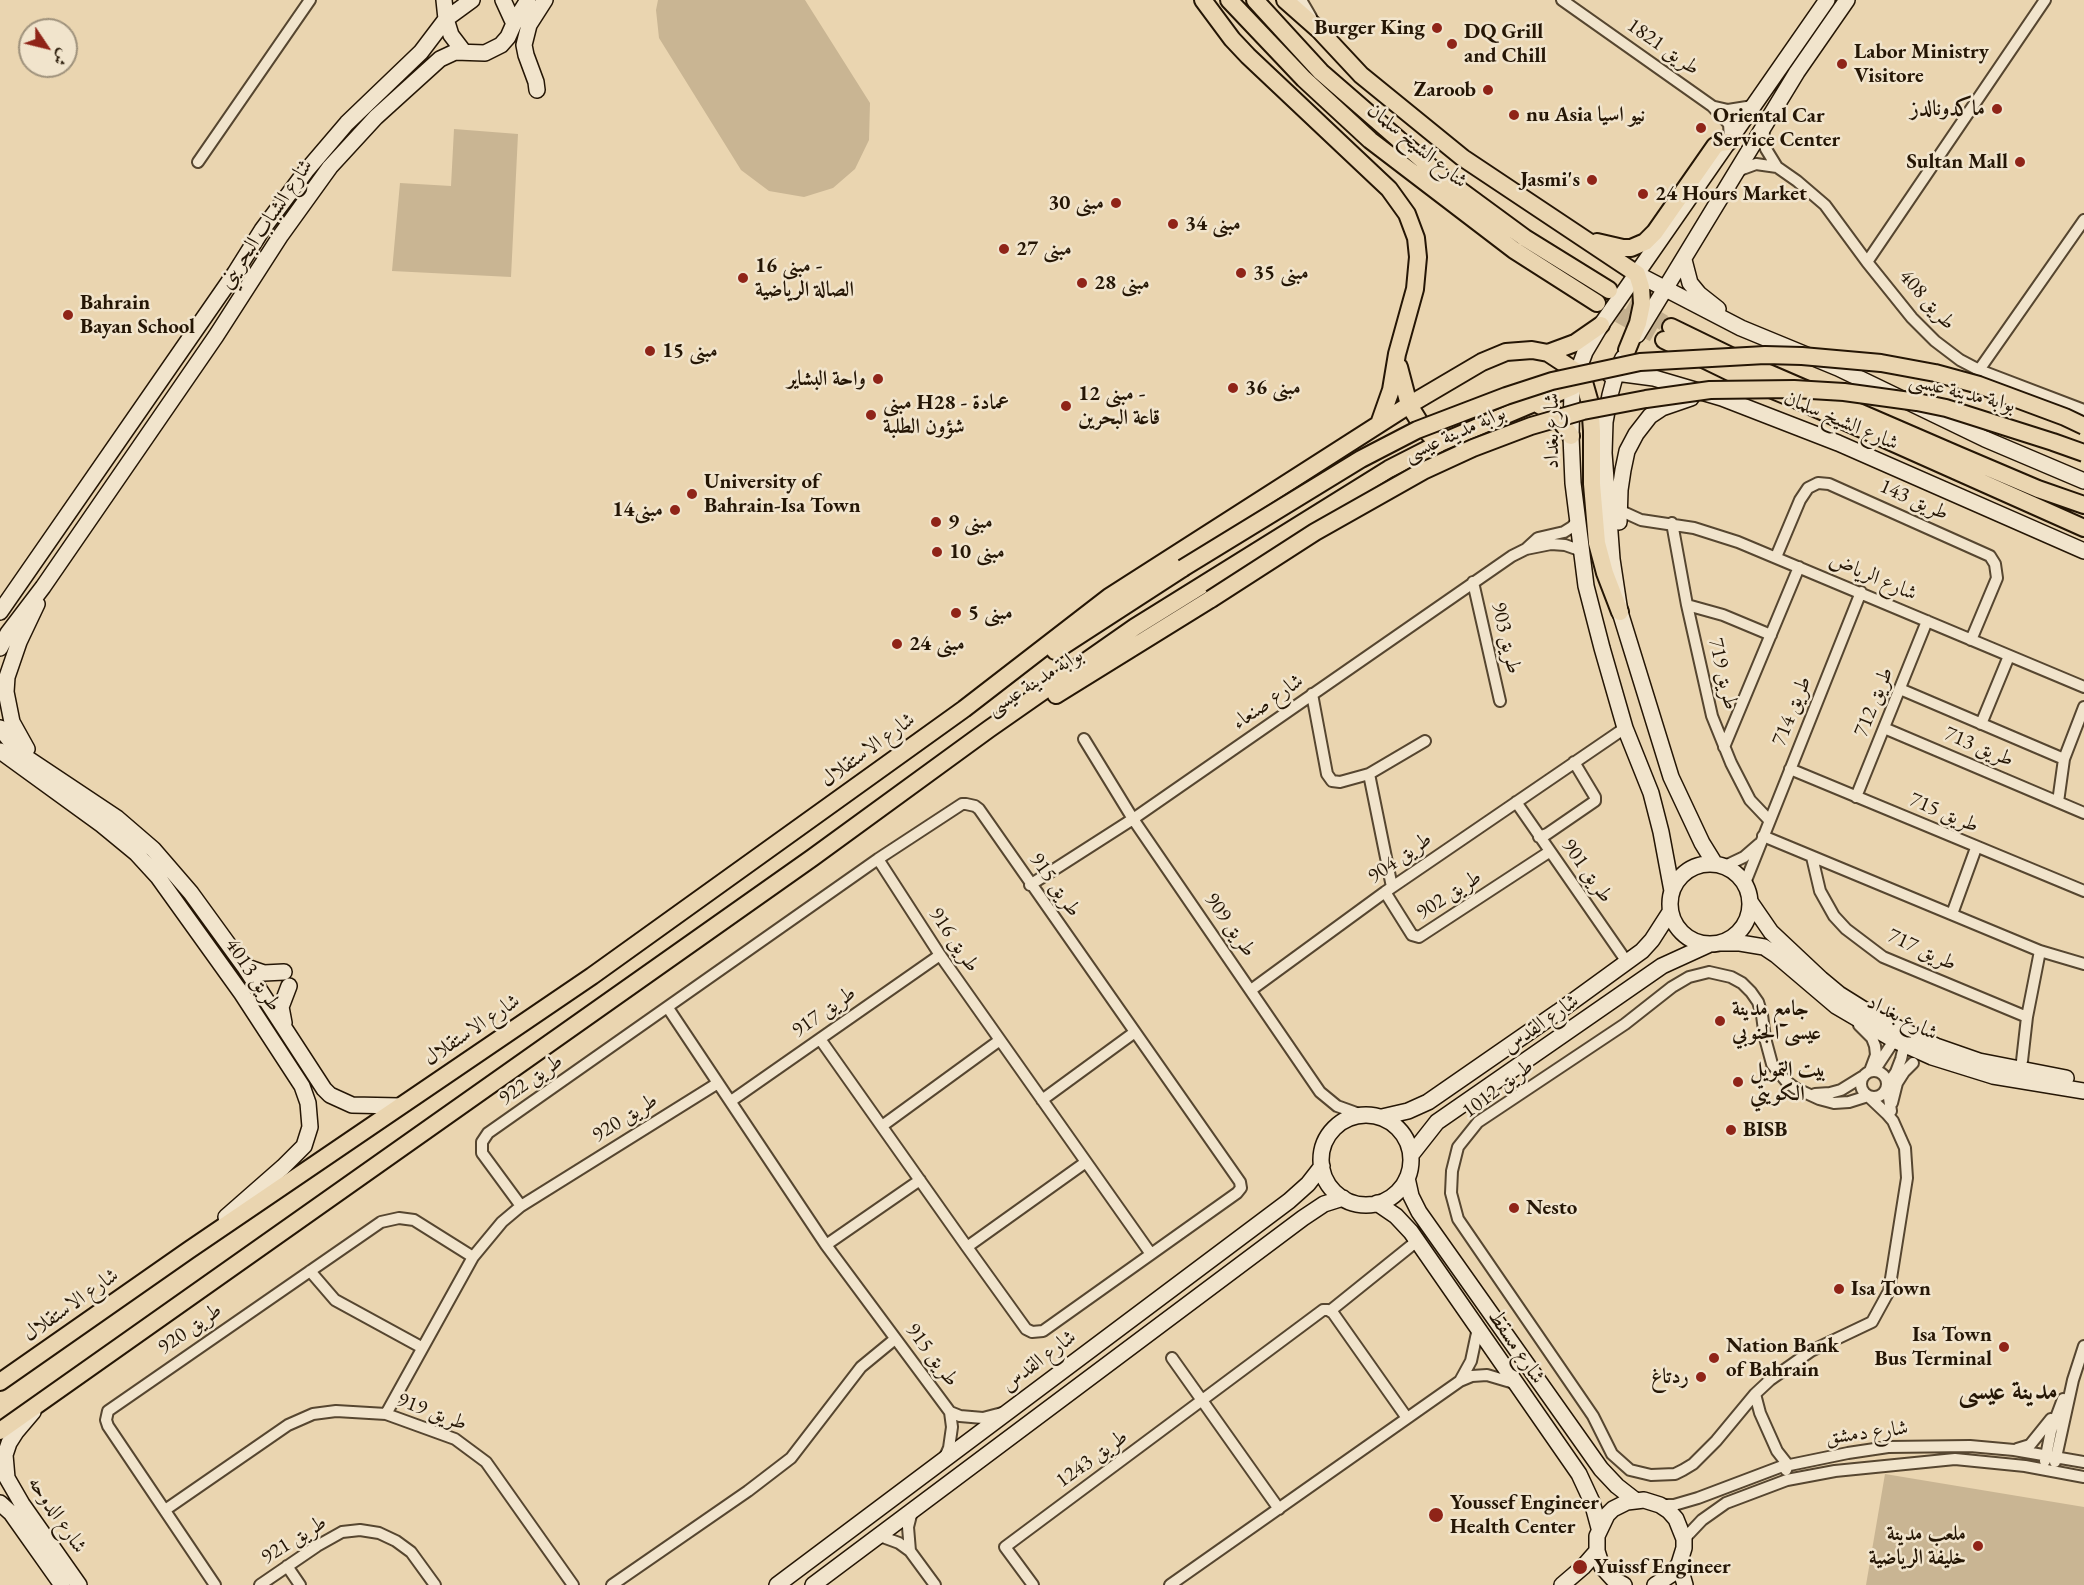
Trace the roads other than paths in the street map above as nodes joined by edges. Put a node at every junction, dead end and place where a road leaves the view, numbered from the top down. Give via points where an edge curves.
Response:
1 (310, 0) edge
2 (444, 0) edge
3 (472, 0) edge
4 (503, 0) edge
5 (528, 0) edge
6 (545, 0) edge
7 (1193, 0) edge
8 (1203, 0) edge
9 (1229, 0) edge
10 (1255, 0) edge
11 (1285, 0) edge
12 (1300, 0) edge
13 (1562, 0) edge
14 (1827, 0) edge
15 (1847, 0) edge
16 (2045, 0) edge
17 (446, 19) junction
18 (514, 24) junction
19 (1319, 30) junction
20 (1232, 39) junction
21 (464, 52) junction
22 (537, 90) dead end
23 (1712, 106) junction
24 (1753, 106) junction
25 (1763, 129) junction
26 (1729, 141) junction
27 (198, 162) dead end
28 (1777, 167) junction
29 (1736, 172) junction
30 (2084, 220) edge
31 (1579, 237) junction
32 (1684, 260) junction
33 (1867, 262) junction
34 (1649, 282) junction
35 (1609, 296) junction
36 (1601, 325) junction
37 (1741, 328) junction
38 (1627, 350) junction
39 (1548, 353) junction
40 (1397, 354) junction
41 (1979, 370) junction
42 (1616, 373) junction
43 (1578, 380) junction
44 (1722, 398) junction
45 (1536, 404) junction
46 (1409, 405) junction
47 (2084, 410) edge
48 (1379, 424) junction
49 (2084, 426) edge
50 (1571, 436) junction
51 (1440, 443) junction
52 (2084, 453) edge
53 (2084, 481) edge
54 (2084, 505) edge
55 (1619, 510) junction
56 (1578, 520) junction
57 (1641, 520) junction
58 (1672, 523) junction
59 (2084, 528) edge
60 (1619, 529) junction
61 (1526, 549) junction
62 (1582, 551) junction
63 (2084, 551) edge
64 (1776, 557) junction
65 (1799, 567) junction
66 (1473, 582) junction
67 (43, 587) junction
68 (1861, 592) junction
69 (1687, 604) junction
70 (0, 612) edge
71 (1620, 612) junction
72 (1928, 621) junction
73 (1771, 635) junction
74 (1971, 640) junction
75 (0, 648) edge
76 (2009, 656) junction
77 (2084, 687) edge
78 (1900, 689) junction
79 (1312, 694) junction
80 (1500, 701) dead end
81 (2084, 707) edge
82 (964, 710) junction
83 (1981, 724) junction
84 (0, 728) edge
85 (1625, 728) junction
86 (1884, 728) junction
87 (1084, 739) dead end
88 (1425, 741) dead end
89 (1724, 747) junction
90 (0, 751) edge
91 (2064, 759) junction
92 (1574, 762) junction
93 (1790, 769) junction
94 (50, 773) junction
95 (1369, 774) junction
96 (917, 781) junction
97 (1856, 797) junction
98 (1516, 802) junction
99 (2058, 802) junction
100 (2084, 813) edge
101 (1133, 819) junction
102 (1769, 820) junction
103 (1539, 837) junction
104 (1761, 840) junction
105 (1976, 848) junction
106 (1550, 852) junction
107 (1812, 857) junction
108 (878, 860) junction
109 (1720, 865) junction
110 (1744, 883) junction
111 (1030, 885) junction
112 (1389, 889) junction
113 (1672, 891) junction
114 (2084, 891) edge
115 (1750, 903) junction
116 (1670, 912) junction
117 (1952, 914) junction
118 (1714, 944) junction
119 (2040, 951) junction
120 (940, 955) junction
121 (1628, 962) junction
122 (2084, 964) edge
123 (244, 966) junction
124 (1251, 990) junction
125 (254, 998) junction
126 (1836, 1006) junction
127 (668, 1008) junction
128 (2027, 1017) junction
129 (285, 1029) junction
130 (1135, 1032) junction
131 (1902, 1037) junction
132 (820, 1039) junction
133 (1000, 1040) junction
134 (1932, 1057) junction
135 (2022, 1061) dead end
136 (1914, 1063) junction
137 (1896, 1072) junction
138 (1869, 1073) junction
139 (2084, 1080) edge
140 (718, 1083) junction
141 (1887, 1085) junction
142 (2084, 1091) edge
143 (1805, 1093) junction
144 (1868, 1096) junction
145 (1042, 1100) junction
146 (730, 1101) junction
147 (400, 1106) junction
148 (1362, 1115) junction
149 (1892, 1116) junction
150 (1382, 1117) junction
151 (882, 1126) junction
152 (1411, 1155) junction
153 (1086, 1162) junction
154 (1322, 1166) junction
155 (1407, 1178) junction
156 (920, 1180) junction
157 (1343, 1198) junction
158 (1377, 1203) junction
159 (521, 1206) junction
160 (1417, 1241) junction
161 (826, 1245) junction
162 (967, 1247) junction
163 (189, 1250) junction
164 (1151, 1254) junction
165 (473, 1257) junction
166 (310, 1271) junction
167 (1330, 1311) junction
168 (1478, 1328) junction
169 (895, 1339) junction
170 (2084, 1346) edge
171 (421, 1347) junction
172 (1172, 1358) dead end
173 (2073, 1380) junction
174 (1460, 1381) junction
175 (0, 1382) edge
176 (1514, 1383) junction
177 (1755, 1394) junction
178 (1202, 1402) junction
179 (39, 1405) junction
180 (1745, 1406) junction
181 (2060, 1407) junction
182 (950, 1412) junction
183 (1005, 1412) junction
184 (1760, 1413) junction
185 (386, 1414) junction
186 (1407, 1418) junction
187 (0, 1431) edge
188 (1777, 1450) junction
189 (2014, 1450) junction
190 (2051, 1456) junction
191 (944, 1459) junction
192 (2084, 1462) edge
193 (1788, 1465) junction
194 (1770, 1470) junction
195 (2049, 1470) junction
196 (2084, 1477) edge
197 (1768, 1486) junction
198 (1635, 1500) junction
199 (0, 1503) edge
200 (1660, 1505) junction
201 (1279, 1509) junction
202 (165, 1510) junction
203 (912, 1511) junction
204 (1599, 1528) junction
205 (880, 1536) junction
206 (1684, 1539) junction
207 (910, 1551) junction
208 (1597, 1551) junction
209 (1679, 1564) junction
210 (287, 1566) junction
211 (1619, 1584) edge
212 (62, 1585) edge
213 (79, 1585) edge
214 (215, 1585) edge
215 (260, 1585) edge
216 (300, 1585) edge
217 (435, 1585) edge
218 (573, 1585) edge
219 (612, 1585) edge
220 (777, 1585) edge
221 (813, 1585) edge
222 (935, 1585) edge
223 (1033, 1585) edge
224 (1170, 1585) edge
225 (1562, 1585) edge
226 (1655, 1585) edge
227 (1685, 1585) edge

1 - 27 street
2 - 17 main road
3 - 17 main road, شارع الشباب البحريني
4 - 18 main road
5 - 18 main road, شارع الشباب البحريني
6 - 22 main road via 529,25 524,45
7 - 20 main road
8 - 20 main road
9 - 35 main road, شارع الشيخ سلمان via 1304,80 1370,140 1514,250
10 - 35 main road, شارع الشيخ سلمان via 1321,72 1443,177
11 - 19 main road
12 - 19 street
13 - 23 street, طريق 1821
14 - 24 main road
15 - 25 main road
16 - 33 street
17 - 21 main road via 451,35
17 - 70 main road, شارع الشباب البحريني via 421,52 327,144 294,186
18 - 21 main road, شارع الشباب البحريني via 497,49 485,54
19 - 31 main road via 1361,75 1463,158
20 - 40 main road via 1389,189 1407,214 1418,257 1415,289
21 - 67 main road, شارع الشباب البحريني via 448,54 431,66 376,117 323,176
23 - 24 street via 1728,110
23 - 26 street, طريق 1821 via 1729,123
24 - 26 main road
25 - 28 street via 1766,149
25 - 29 main road
26 - 31 main road via 1713,148 1645,242 1623,248
26 - 34 main road
28 - 29 street via 1756,164
28 - 33 street, طريق 408 via 1826,205
29 - 32 main road
30 - 41 street
31 - 34 main road
32 - 34 main road
32 - 37 main road via 1694,289
33 - 41 street, طريق 408 via 1925,332
34 - 35 main road
34 - 37 main road, شارع الشيخ سلمان
34 - 38 main road
34 - 38 main road
35 - 36 main road, شارع بغداد
36 - 39 main road via 1575,343
36 - 43 main road, شارع بغداد via 1585,352
37 - 53 main road, شارع الشيخ سلمان
38 - 42 main road
39 - 43 main road
39 - 46 main road via 1506,352
40 - 46 main road
40 - 48 main road via 1391,390
41 - 47 street, طريق 408
42 - 43 main road, شارع الشيخ سلمان
42 - 44 main road, شارع الشيخ سلمان via 1654,378
42 - 71 main road via 1605,422 1605,453
43 - 45 main road
43 - 50 main road, شارع بغداد
43 - 71 main road via 1588,394 1591,412 1598,543
44 - 55 main road via 1683,399 1662,408 1642,424 1627,451
44 - 63 main road, شارع الشيخ سلمان via 1838,443
45 - 50 main road via 1553,413
45 - 51 main road
46 - 48 main road
46 - 51 main road via 1422,426
48 - 82 main road via 1109,597
49 - 82 main road, بوابة مدينة عيسى, bridge via 1979,385 1935,373 1881,363 1802,356 1640,362 1543,384 1417,430 1361,459
50 - 56 main road, شارع بغداد
51 - 96 main road via 1340,498 1135,627
52 - 96 main road, بوابة مدينة عيسى, bridge via 1946,408 1844,392 1710,390 1583,411 1473,448 1423,471 1315,532
54 - 59 main road, شارع الشيخ سلمان via 1668,333 1736,375
55 - 57 street, شارع الرياض
55 - 60 main road
56 - 61 street, شارع صنعاء via 1564,531 1538,538
56 - 62 main road, شارع بغداد
57 - 58 street, شارع الرياض
57 - 60 street, شارع الرياض
58 - 64 street, شارع الرياض via 1716,534
58 - 69 street, طريق 719
60 - 71 main road
61 - 62 street, شارع صنعاء via 1559,544
61 - 66 street, شارع صنعاء
62 - 85 main road, شارع بغداد via 1586,586
64 - 65 street, شارع الرياض
64 - 74 street, طريق 143 via 1808,488 1818,483 1829,484 1990,556 1997,578
65 - 68 street, شارع الرياض
65 - 73 street
66 - 79 street, شارع صنعاء
66 - 80 street, طريق 903
67 - 75 main road, شارع الشباب البحريني
67 - 94 main road via 11,662 6,692 18,736
68 - 72 street, شارع الرياض
68 - 93 street, طريق 714
69 - 73 street
69 - 89 street, طريق 719 via 1712,716
71 - 109 main road via 1671,777 1702,843
72 - 74 street, شارع الرياض
72 - 78 street, طريق 712
73 - 89 street
74 - 76 street, شارع الرياض
76 - 77 street, شارع الرياض
76 - 83 street
78 - 83 street, طريق 713
78 - 86 street, طريق 712
79 - 95 street via 1327,774 1336,782
79 - 101 street, شارع صنعاء
81 - 91 street
82 - 147 main road, شارع الاستقلال via 592,976
83 - 91 street, طريق 713
84 - 94 main road, طريق 4013 via 21,754
85 - 92 street, طريق 904
85 - 113 main road, شارع بغداد via 1651,793
86 - 97 street, طريق 712
86 - 99 street, طريق 713
87 - 101 street, طريق 909
88 - 95 street
89 - 102 street, طريق 719 via 1750,800
90 - 125 main road, طريق 4013 via 136,854
91 - 99 street
92 - 98 street, طريق 904
92 - 103 street via 1595,801
93 - 97 street, طريق 715
93 - 102 street, طريق 714
94 - 123 main road, طريق 4013 via 117,818 153,849
95 - 112 street
96 - 179 main road
97 - 105 street, طريق 715
98 - 103 street, طريق 901
98 - 112 street, طريق 904
99 - 100 street, طريق 713
101 - 111 street, شارع صنعاء
101 - 124 street, طريق 909
102 - 104 street, طريق 714
103 - 106 street, طريق 901
104 - 107 street, طريق 717
104 - 109 street via 1744,857
104 - 110 street, طريق 714
105 - 114 street, طريق 715
105 - 117 street
106 - 112 street, طريق 902 via 1419,938 1412,935
106 - 121 street, طريق 901
107 - 117 street, طريق 717
107 - 128 street, طريق 717 via 1820,891 1834,916 1883,957
108 - 111 street, طريق 915 via 962,804 971,804 979,809
108 - 120 street, طريق 916
108 - 127 street, طريق 915
109 - 110 main road via 1733,870
109 - 113 main road via 1701,864 1689,870
110 - 115 main road
111 - 130 street, طريق 915
112 - 124 street, طريق 904
113 - 116 main road
115 - 118 main road via 1745,924 1730,939
115 - 131 main road, شارع بغداد via 1771,932 1821,979
116 - 118 main road via 1688,938
116 - 121 main road, شارع القدس via 1652,940
117 - 119 street, طريق 717
118 - 126 main road, شارع بغداد via 1764,947
118 - 152 main road, شارع القدس via 1662,966 1446,1115
119 - 122 street, طريق 717
119 - 128 street
120 - 132 street, طريق 917
120 - 133 street, طريق 916
121 - 150 main road, شارع القدس via 1428,1102
123 - 125 main road, طريق 4013
123 - 129 main road via 287,979 281,1007
124 - 148 street, طريق 909 via 1324,1096
125 - 129 main road, طريق 4013
125 - 163 main road, طريق 4013 via 302,1086 308,1103 308,1136 294,1158
126 - 131 main road, شارع بغداد
126 - 138 street via 1872,1038 1876,1055
127 - 140 street, طريق 915
127 - 159 street, طريق 922 via 484,1138 482,1153
128 - 135 street
129 - 147 main road, طريق 4013 via 330,1095 352,1105
130 - 145 street
130 - 164 street, طريق 915 via 1241,1185 1237,1193
131 - 134 main road, شارع بغداد
131 - 137 street
131 - 138 street
131 - 139 main road, شارع بغداد via 1979,1061
132 - 146 street, طريق 917
132 - 151 street, طريق 915
133 - 145 street, طريق 916
133 - 151 street
134 - 136 street
134 - 142 main road, شارع بغداد via 1993,1076
136 - 137 street
136 - 149 street via 1897,1083
137 - 141 street
138 - 141 street via 1879,1071
138 - 143 street via 1841,1090
138 - 144 street via 1860,1081
140 - 146 street, طريق 915
140 - 159 street, طريق 920
141 - 144 street via 1880,1095
141 - 149 street
143 - 144 street, طريق 1012 via 1834,1102
143 - 180 street, طريق 1012 via 1785,1081 1772,1064 1762,1015 1751,992 1731,977 1700,973 1672,987 1625,1024 1478,1122 1458,1147 1452,1171 1451,1193 1458,1219 1593,1416 1612,1454 1630,1470 1651,1475 1683,1470 1716,1441
144 - 149 street, طريق 1012
145 - 153 street, طريق 916
146 - 161 street, طريق 915
147 - 163 main road, شارع الاستقلال
148 - 150 main road
148 - 154 main road via 1340,1123 1331,1132 1325,1142
149 - 177 street, طريق 1012 via 1905,1148 1907,1178 1889,1291 1879,1312 1872,1322 1792,1363
150 - 152 main road via 1405,1136
151 - 156 street, طريق 915
152 - 155 main road
153 - 162 street
153 - 164 street, طريق 916
154 - 157 main road via 1333,1190
154 - 183 main road, شارع القدس via 1289,1201
155 - 158 main road via 1395,1194
155 - 198 main road, شارع مسقط via 1419,1212 1601,1469
156 - 161 street
156 - 162 street, طريق 915
157 - 158 main road via 1360,1204
157 - 203 main road, شارع القدس via 1324,1204 1303,1218
158 - 160 main road, شارع مسقط via 1396,1216
159 - 165 street, طريق 920 via 494,1230
160 - 167 street, طريق 1243
160 - 168 main road, شارع مسقط
161 - 169 street, طريق 915
162 - 164 street, طريق 915 via 1026,1329 1037,1332
163 - 175 main road, شارع الاستقلال
165 - 166 street, طريق 920 via 423,1224 399,1218 381,1222
165 - 171 street, طريق 920
166 - 171 street via 335,1300
166 - 202 street, طريق 920 via 108,1411 108,1426
167 - 178 street, طريق 1243 via 1320,1312
167 - 186 street
168 - 174 street via 1471,1361
168 - 176 main road, شارع مسقط
169 - 182 street, طريق 915
169 - 219 street via 861,1367 788,1461
170 - 173 street
171 - 185 street, طريق 920
172 - 178 street
173 - 181 street
173 - 190 street
174 - 176 street via 1486,1375
174 - 186 street
176 - 204 main road, شارع مسقط via 1579,1474
177 - 180 street, طريق 1012
177 - 184 street
178 - 201 street
178 - 223 street, طريق 1243 via 1005,1547
179 - 187 main road
179 - 213 main road, شارع الدوحه via 9,1443 5,1455 7,1478
180 - 184 street
181 - 189 street via 2030,1445
181 - 190 street via 2051,1431
182 - 183 street, طريق 915 via 983,1418
182 - 191 street, طريق 915 via 952,1426
183 - 191 main road, شارع القدس
184 - 188 street
185 - 202 street, طريق 919 via 313,1414 288,1425
185 - 218 street, طريق 919 via 455,1439 486,1462
186 - 201 street
188 - 193 street
188 - 194 street
189 - 190 street, شارع دمشق
189 - 193 street, شارع دمشق via 1898,1446
190 - 192 street, شارع دمشق
190 - 195 street
191 - 220 main road, شارع القدس
193 - 194 street, شارع دمشق
193 - 197 street via 1782,1477
194 - 200 street, شارع دمشق via 1698,1498
195 - 196 street, شارع دمشق
195 - 197 street, شارع دمشق via 1955,1459 1835,1471
197 - 206 street, شارع دمشق via 1726,1503
198 - 200 main road
198 - 204 main road via 1613,1509
199 - 212 main road, شارع الدوحه
200 - 206 main road via 1676,1519
201 - 224 street
202 - 214 street, طريق 920
203 - 205 main road, شارع القدس
203 - 207 street via 908,1527
204 - 208 main road
205 - 207 street via 899,1542
205 - 221 main road, شارع القدس
206 - 209 main road
207 - 222 street
208 - 211 main road via 1607,1573
208 - 225 main road
209 - 226 main road
209 - 227 main road
210 - 215 street, طريق 921
210 - 216 street
210 - 217 street, طريق 921 via 342,1532 360,1530 387,1537 411,1551

